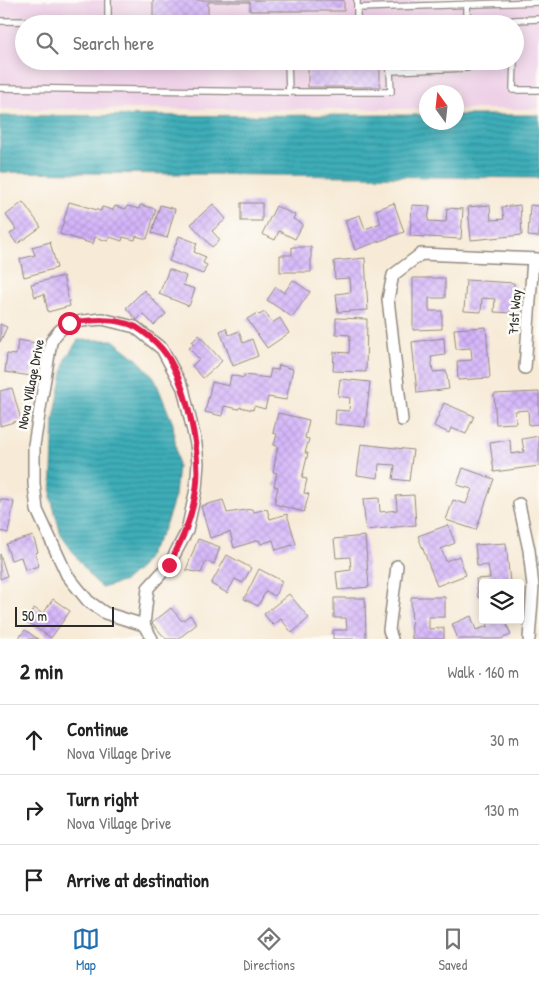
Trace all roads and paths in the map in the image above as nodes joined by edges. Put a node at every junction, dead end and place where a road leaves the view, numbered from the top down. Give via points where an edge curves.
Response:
1 (108, 0) edge
2 (357, 0) edge
3 (492, 2) edge
4 (539, 2) edge
5 (467, 4) junction
6 (357, 8) junction
7 (108, 15) edge
8 (357, 15) edge
9 (467, 15) edge
10 (539, 18) edge
11 (524, 19) edge
12 (0, 22) edge
13 (15, 22) edge
14 (288, 70) edge
15 (415, 70) edge
16 (514, 70) edge
17 (390, 71) joint
18 (0, 88) edge
19 (539, 90) edge
20 (289, 92) junction
21 (536, 259) edge
22 (526, 368) dead end
23 (402, 420) dead end
24 (519, 504) dead end
25 (398, 566) dead end
26 (144, 625) junction
27 (152, 639) edge
28 (392, 639) edge
29 (529, 639) edge

1 - 7 lane
2 - 6 lane
3 - 4 lane
3 - 5 lane
5 - 6 lane
5 - 9 lane
6 - 8 lane
10 - 11 lane
12 - 13 lane
14 - 20 lane
15 - 17 lane
16 - 19 lane via 513,90
17 - 20 lane via 391,92
18 - 20 lane
21 - 22 street, 71st Way
21 - 23 street via 421,254 393,275 388,299
24 - 29 street via 533,588
25 - 28 street via 389,630
26 - 26 street, Nova Village Drive via 148,588 169,565 187,531 196,489 196,444 183,388 162,349 135,327 102,319 69,323 57,332 51,342 34,445 37,510 67,575 88,601 105,613
26 - 27 street

